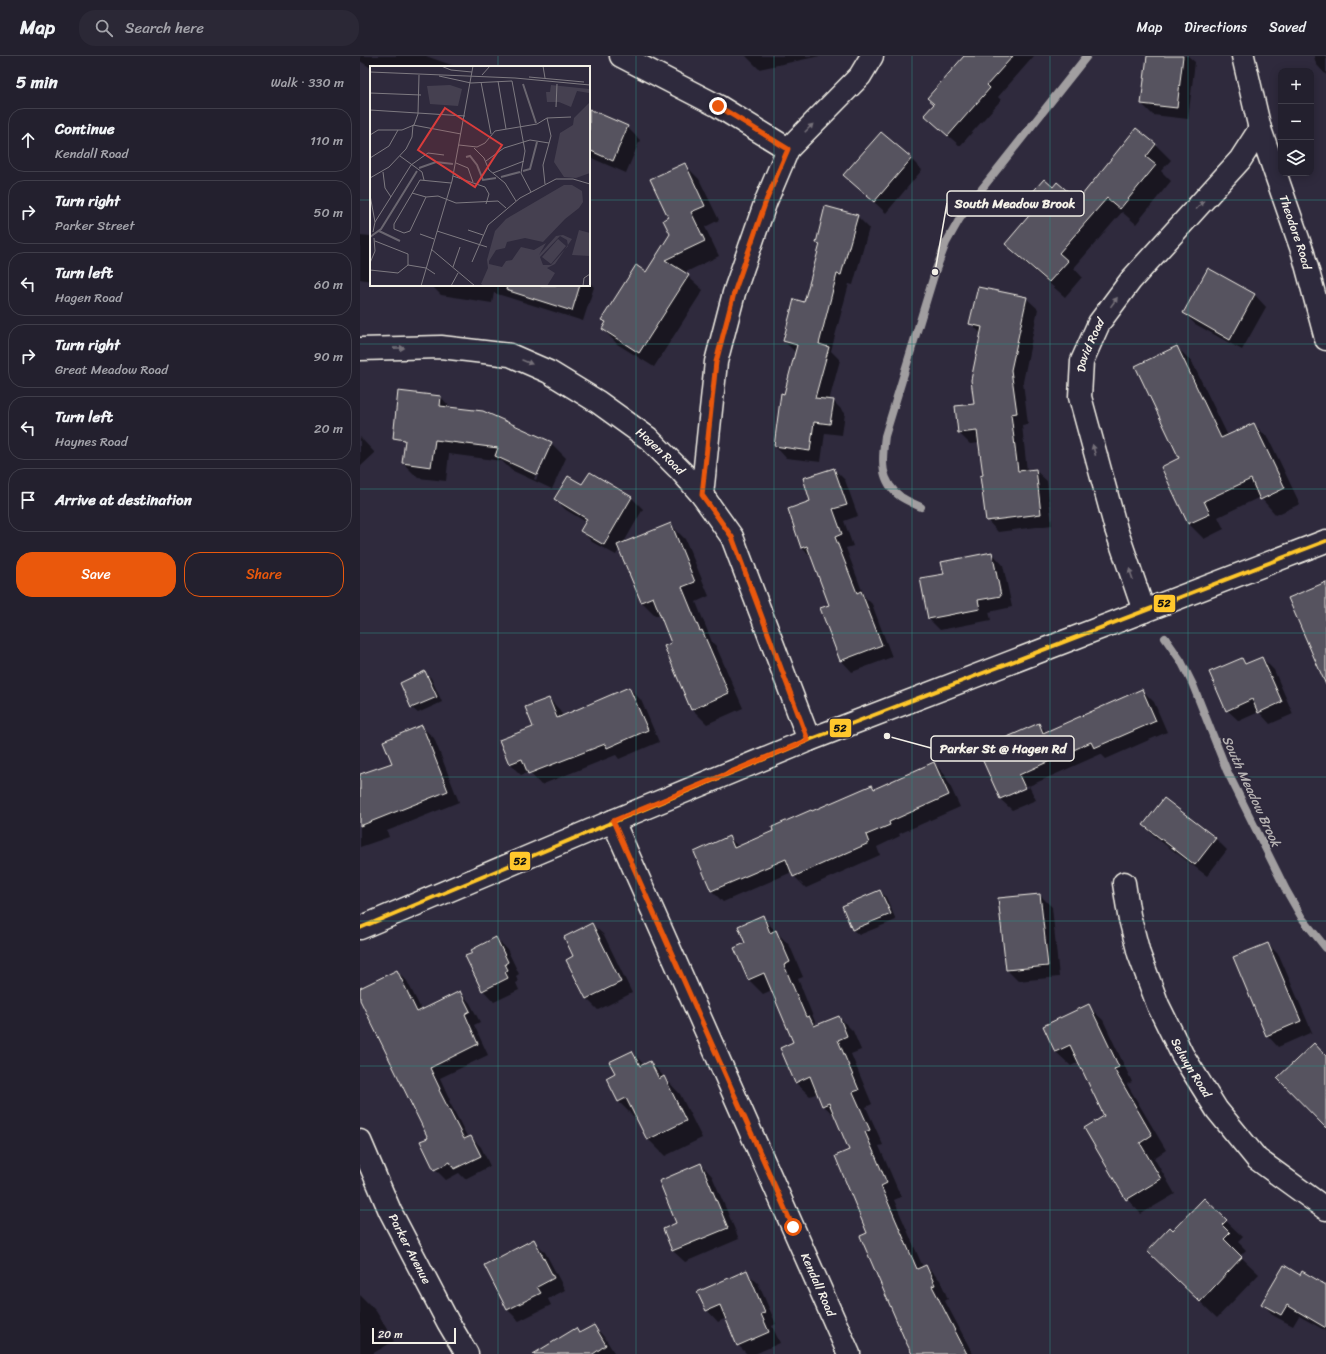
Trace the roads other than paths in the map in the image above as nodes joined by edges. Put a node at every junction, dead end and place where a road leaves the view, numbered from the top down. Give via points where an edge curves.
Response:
1 (621, 56) edge
2 (872, 56) edge
3 (1243, 56) edge
4 (1260, 129) junction
5 (788, 149) junction
6 (1326, 339) edge
7 (360, 349) edge
8 (702, 495) junction
9 (1326, 541) edge
10 (1144, 611) junction
11 (808, 740) junction
12 (613, 821) junction
13 (1124, 883) dead end
14 (360, 928) edge
15 (360, 1141) edge
16 (1326, 1209) edge
17 (467, 1354) edge
18 (849, 1354) edge

1 - 5 street via 718,106
5 -> 2 street via 860,76
3 - 4 street, Theodore Road
4 - 6 street, Theodore Road via 1303,253
10 -> 4 street, David Road via 1116,529 1080,397 1082,361 1099,323 1131,280 1240,160
5 - 8 street via 766,201 734,293 716,362
7 -> 8 street, Hagen Road via 440,347 510,355 549,372 598,402 648,438
8 - 11 street, Hagen Road via 732,537
9 - 10 street
10 - 11 street
11 - 12 street
12 - 14 street
12 - 18 street, Kendall Road
13 - 16 street, Selwyn Road via 1128,915 1139,954 1158,1005 1182,1054 1217,1110 1257,1159
15 - 17 street, Parker Avenue via 390,1211

